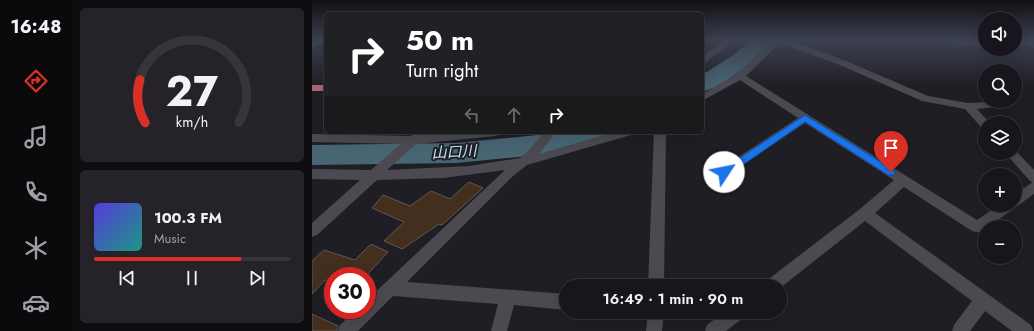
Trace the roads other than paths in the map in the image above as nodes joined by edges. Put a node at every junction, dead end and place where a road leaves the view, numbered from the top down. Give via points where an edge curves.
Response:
1 (762, 55) edge
2 (822, 55) edge
3 (740, 76) junction
4 (312, 88) edge
5 (324, 88) edge
6 (704, 97) edge
7 (978, 105) edge
8 (968, 106) junction
9 (978, 117) edge
10 (805, 118) junction
11 (456, 134) edge
12 (548, 134) edge
13 (620, 134) edge
14 (660, 134) edge
15 (417, 136) edge
16 (312, 138) edge
17 (526, 159) junction
18 (1017, 160) edge
19 (724, 172) dead end
20 (312, 174) edge
21 (372, 176) junction
22 (1034, 178) edge
23 (903, 180) junction
24 (1034, 187) edge
25 (1022, 195) edge
26 (999, 212) edge
27 (865, 213) junction
28 (312, 230) edge
29 (656, 279) edge
30 (780, 279) edge
31 (391, 288) junction
32 (508, 298) junction
33 (983, 300) junction
34 (559, 302) edge
35 (655, 319) edge
36 (728, 319) edge
37 (346, 331) edge
38 (499, 331) edge
39 (654, 331) edge
40 (713, 331) edge
41 (960, 331) edge
42 (1025, 331) edge

1 - 3 street
2 - 8 street via 926,99
3 - 6 street
3 - 10 street
4 - 5 main road
7 - 8 street
8 - 9 street
10 - 19 street
10 - 23 street
11 - 15 street
12 - 17 street
13 - 17 street
14 - 29 street
15 - 16 street
15 - 21 street
17 - 21 street via 450,173
17 - 31 street
18 - 22 street
20 - 21 street
21 - 28 street
23 - 26 street via 977,228
23 - 27 street
24 - 25 street
27 - 30 street
27 - 33 street
31 - 32 street
31 - 37 street
32 - 34 street
32 - 38 street
33 - 41 street
33 - 42 street
35 - 39 street
36 - 40 street

